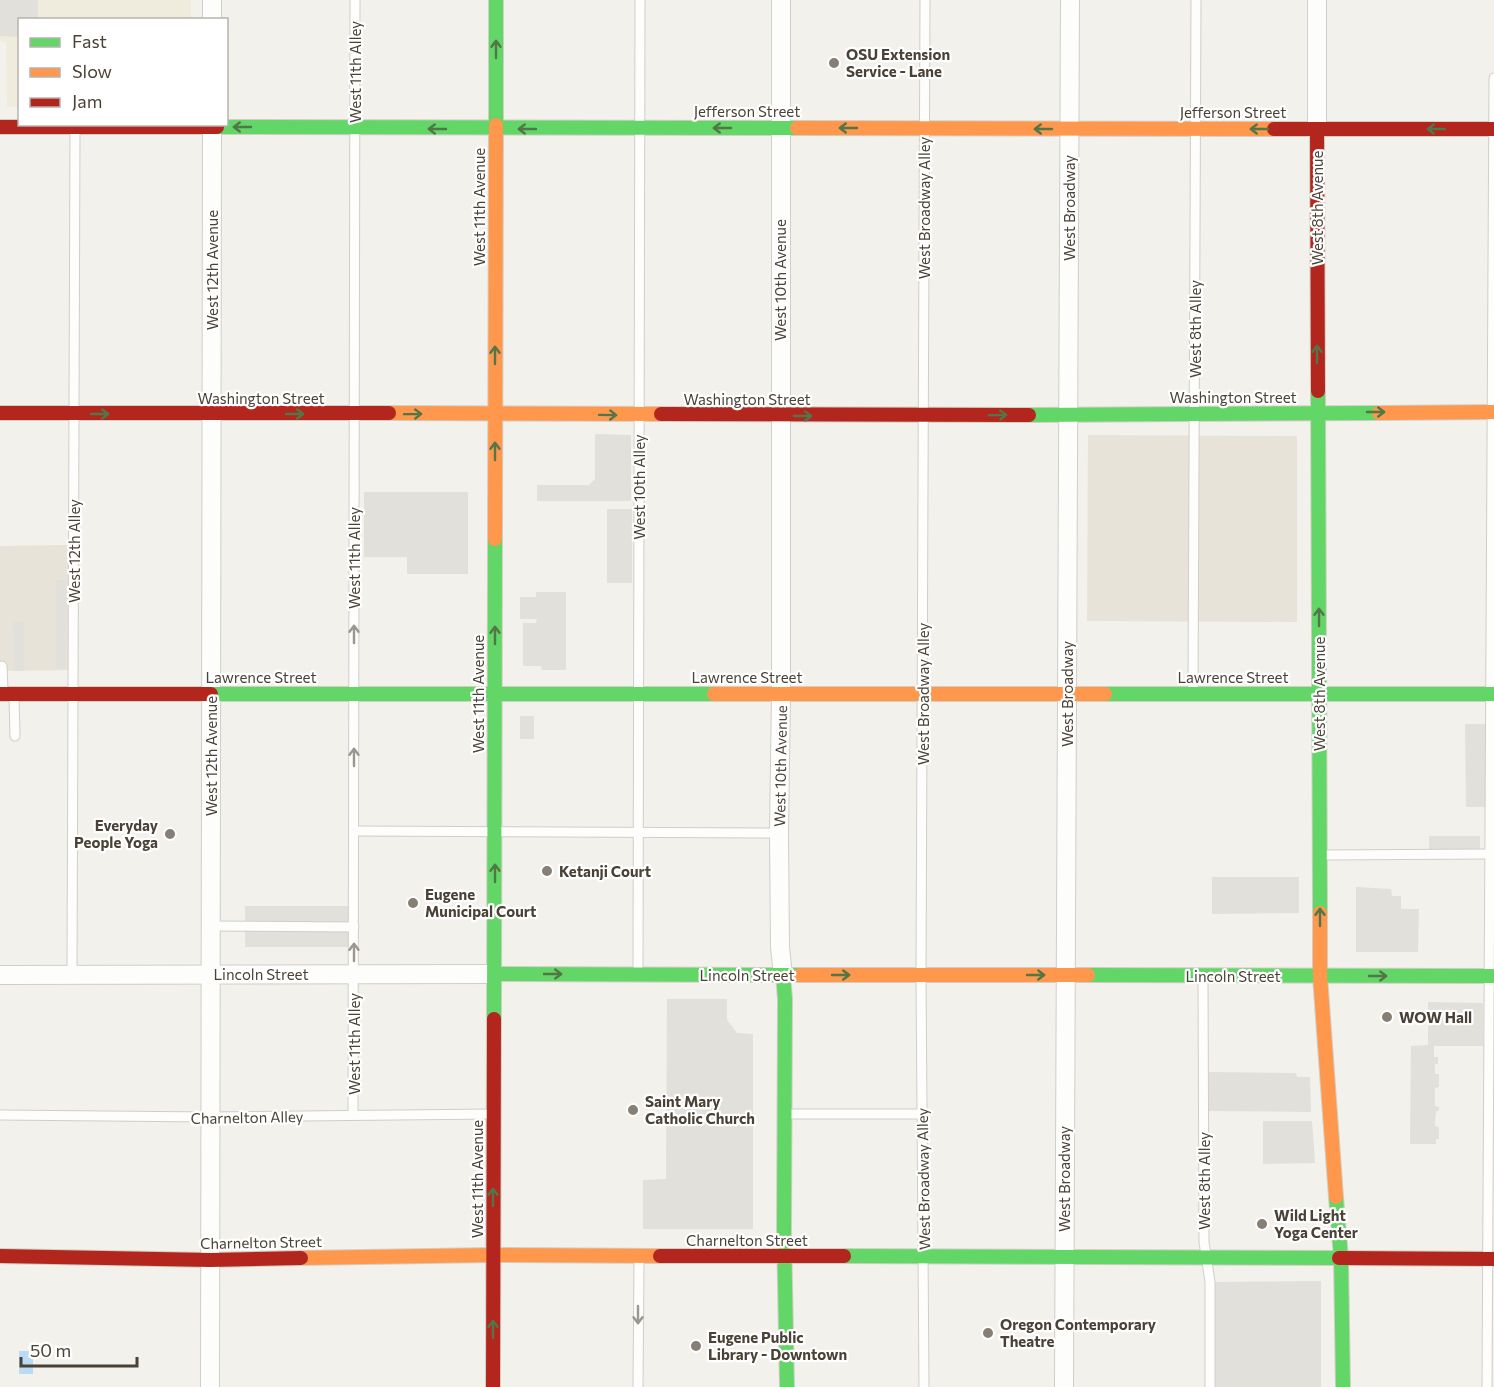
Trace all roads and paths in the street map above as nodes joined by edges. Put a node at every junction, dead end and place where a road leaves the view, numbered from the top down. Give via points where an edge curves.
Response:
1 (212, 0) edge
2 (355, 0) edge
3 (496, 0) edge
4 (640, 0) edge
5 (781, 0) edge
6 (925, 0) edge
7 (1070, 0) edge
8 (1196, 0) edge
9 (1317, 0) edge
10 (212, 18) edge
11 (1494, 78) edge
12 (212, 126) edge
13 (0, 127) edge
14 (75, 127) junction
15 (355, 128) junction
16 (640, 128) junction
17 (780, 128) junction
18 (924, 128) junction
19 (496, 129) junction
20 (1069, 129) junction
21 (1195, 129) junction
22 (1317, 129) junction
23 (1494, 129) edge
24 (1493, 259) edge
25 (1493, 412) edge
26 (0, 413) edge
27 (74, 413) junction
28 (495, 413) junction
29 (1318, 413) junction
30 (211, 414) junction
31 (1195, 414) junction
32 (354, 415) junction
33 (1068, 415) junction
34 (639, 416) junction
35 (781, 416) junction
36 (924, 416) junction
37 (2, 666) dead end
38 (73, 693) junction
39 (211, 693) junction
40 (354, 693) junction
41 (495, 693) junction
42 (640, 693) junction
43 (781, 693) junction
44 (1067, 693) junction
45 (6, 694) edge
46 (923, 694) junction
47 (1193, 694) junction
48 (1319, 694) junction
49 (1492, 694) edge
50 (15, 736) dead end
51 (354, 831) junction
52 (495, 831) junction
53 (639, 832) junction
54 (779, 833) junction
55 (1489, 854) junction
56 (1319, 855) junction
57 (210, 926) junction
58 (354, 927) junction
59 (354, 974) junction
60 (495, 974) junction
61 (638, 974) junction
62 (0, 975) edge
63 (72, 975) junction
64 (210, 975) junction
65 (783, 975) junction
66 (921, 975) junction
67 (1203, 975) junction
68 (1066, 976) junction
69 (1320, 976) junction
70 (1492, 976) edge
71 (494, 1114) junction
72 (784, 1114) junction
73 (922, 1114) junction
74 (0, 1115) edge
75 (353, 1115) junction
76 (210, 1118) junction
77 (494, 1255) junction
78 (0, 1256) edge
79 (639, 1256) junction
80 (786, 1256) junction
81 (924, 1257) junction
82 (1064, 1258) junction
83 (1206, 1258) junction
84 (1341, 1258) junction
85 (1491, 1259) edge
86 (210, 1260) junction
87 (210, 1387) edge
88 (493, 1387) edge
89 (638, 1387) edge
90 (787, 1387) edge
91 (924, 1387) edge
92 (1064, 1387) edge
93 (1210, 1387) edge
94 (1343, 1387) edge
95 (1487, 1387) edge

1 - 10 street
2 - 15 lane, West 11th Alley
19 -> 3 street, West 11th Avenue
4 - 16 lane, West 10th Alley
5 - 17 street, West 10th Avenue
6 - 18 lane, West Broadway Alley
7 - 20 street, West Broadway
8 - 21 lane, West 8th Alley
9 - 22 street, West 8th Avenue
11 - 23 lane
12 - 14 street, Jefferson Street
15 -> 12 street, Jefferson Street
12 - 30 street, West 12th Avenue
13 - 14 street, Jefferson Street
14 - 27 lane, West 12th Alley
19 -> 15 street, Jefferson Street
15 - 32 lane, West 11th Alley
17 -> 16 street, Jefferson Street
16 -> 19 street, Jefferson Street
16 - 34 lane, West 10th Alley
18 -> 17 street, Jefferson Street
17 - 35 street, West 10th Avenue
20 -> 18 street, Jefferson Street
18 - 36 lane, West Broadway Alley
28 -> 19 street, West 11th Avenue
20 - 21 street, Jefferson Street
20 - 33 street, West Broadway
22 -> 21 street, Jefferson Street
21 - 31 lane, West 8th Alley
23 -> 22 street, Jefferson Street
29 -> 22 street, West 8th Avenue
23 - 24 lane
24 - 25 lane
29 -> 25 street, Washington Street
25 - 49 lane
26 - 27 street, Washington Street
27 -> 30 street, Washington Street
27 - 38 lane, West 12th Alley
32 -> 28 street, Washington Street
28 -> 34 street, Washington Street
41 -> 28 street, West 11th Avenue
29 - 31 street, Washington Street
48 -> 29 street, West 8th Avenue
30 -> 32 street, Washington Street
30 - 39 street, West 12th Avenue
31 - 33 street, Washington Street
31 - 47 lane, West 8th Alley
40 -> 32 lane, West 11th Alley
36 -> 33 street, Washington Street
33 - 44 street, West Broadway
34 - 35 street, Washington Street
34 - 42 lane, West 10th Alley
35 -> 36 street, Washington Street
35 - 43 street, West 10th Avenue
36 - 46 lane, West Broadway Alley
37 - 45 lane
38 - 39 street, Lawrence Street
38 - 45 street, Lawrence Street
38 - 63 lane, West 12th Alley
39 - 40 street, Lawrence Street
39 - 57 street, West 12th Avenue
40 - 41 street, Lawrence Street
51 -> 40 lane, West 11th Alley
41 - 42 street, Lawrence Street
41 - 52 street, West 11th Avenue
42 - 43 street, Lawrence Street
42 - 53 lane, West 10th Alley
43 - 46 street, Lawrence Street
43 - 54 street, West 10th Avenue
44 - 46 street, Lawrence Street
44 - 47 street, Lawrence Street
44 - 68 street, West Broadway
45 - 50 lane
46 - 66 lane, West Broadway Alley
47 - 48 street, Lawrence Street
48 - 49 street, Lawrence Street
48 - 56 street, West 8th Avenue
49 - 55 lane
51 - 52 lane
51 - 58 lane, West 11th Alley
52 - 53 lane
60 -> 52 street, West 11th Avenue
53 - 54 lane
53 - 61 lane, West 10th Alley
54 - 65 street, West 10th Avenue
55 - 56 lane
55 - 70 lane
69 -> 56 street, West 8th Avenue
57 - 58 lane
57 - 64 street, West 12th Avenue
59 -> 58 lane, West 11th Alley
59 - 60 street, Lincoln Street
59 - 64 street, Lincoln Street
59 - 75 lane, West 11th Alley
60 -> 61 street, Lincoln Street
60 - 71 street, West 11th Avenue
61 - 65 street, Lincoln Street
62 - 63 street, Lincoln Street
63 - 64 street, Lincoln Street
64 - 76 street, West 12th Avenue
65 -> 66 street, Lincoln Street
65 - 72 street, West 10th Avenue
66 -> 68 street, Lincoln Street
66 - 73 lane, West Broadway Alley
67 - 68 street, Lincoln Street
67 - 69 street, Lincoln Street
67 - 83 lane, West 8th Alley
68 - 82 street, West Broadway
69 -> 70 street, Lincoln Street
69 - 84 street, West 8th Avenue
70 - 85 lane
71 - 75 lane, Charnelton Alley
77 -> 71 street, West 11th Avenue
72 - 73 lane
72 - 80 street, West 10th Avenue
73 - 81 lane, West Broadway Alley
74 - 76 lane, Charnelton Alley
75 - 76 lane, Charnelton Alley
76 - 86 street, West 12th Avenue
77 - 79 street, Charnelton Street
77 - 86 street, Charnelton Street
88 -> 77 street, West 11th Avenue
78 - 86 street, Charnelton Street
79 - 80 street, Charnelton Street
79 -> 89 lane
80 - 81 street, Charnelton Street
80 - 90 street, West 10th Avenue
81 - 82 street, Charnelton Street
81 - 91 lane, West Broadway Alley
82 - 83 street, Charnelton Street
82 - 92 street, West Broadway
83 - 84 street, Charnelton Street
83 - 93 lane, West 8th Alley via 1210,1282
84 - 85 street, Charnelton Street
84 - 94 street, West 8th Avenue
85 - 95 lane
86 - 87 street, West 12th Avenue

